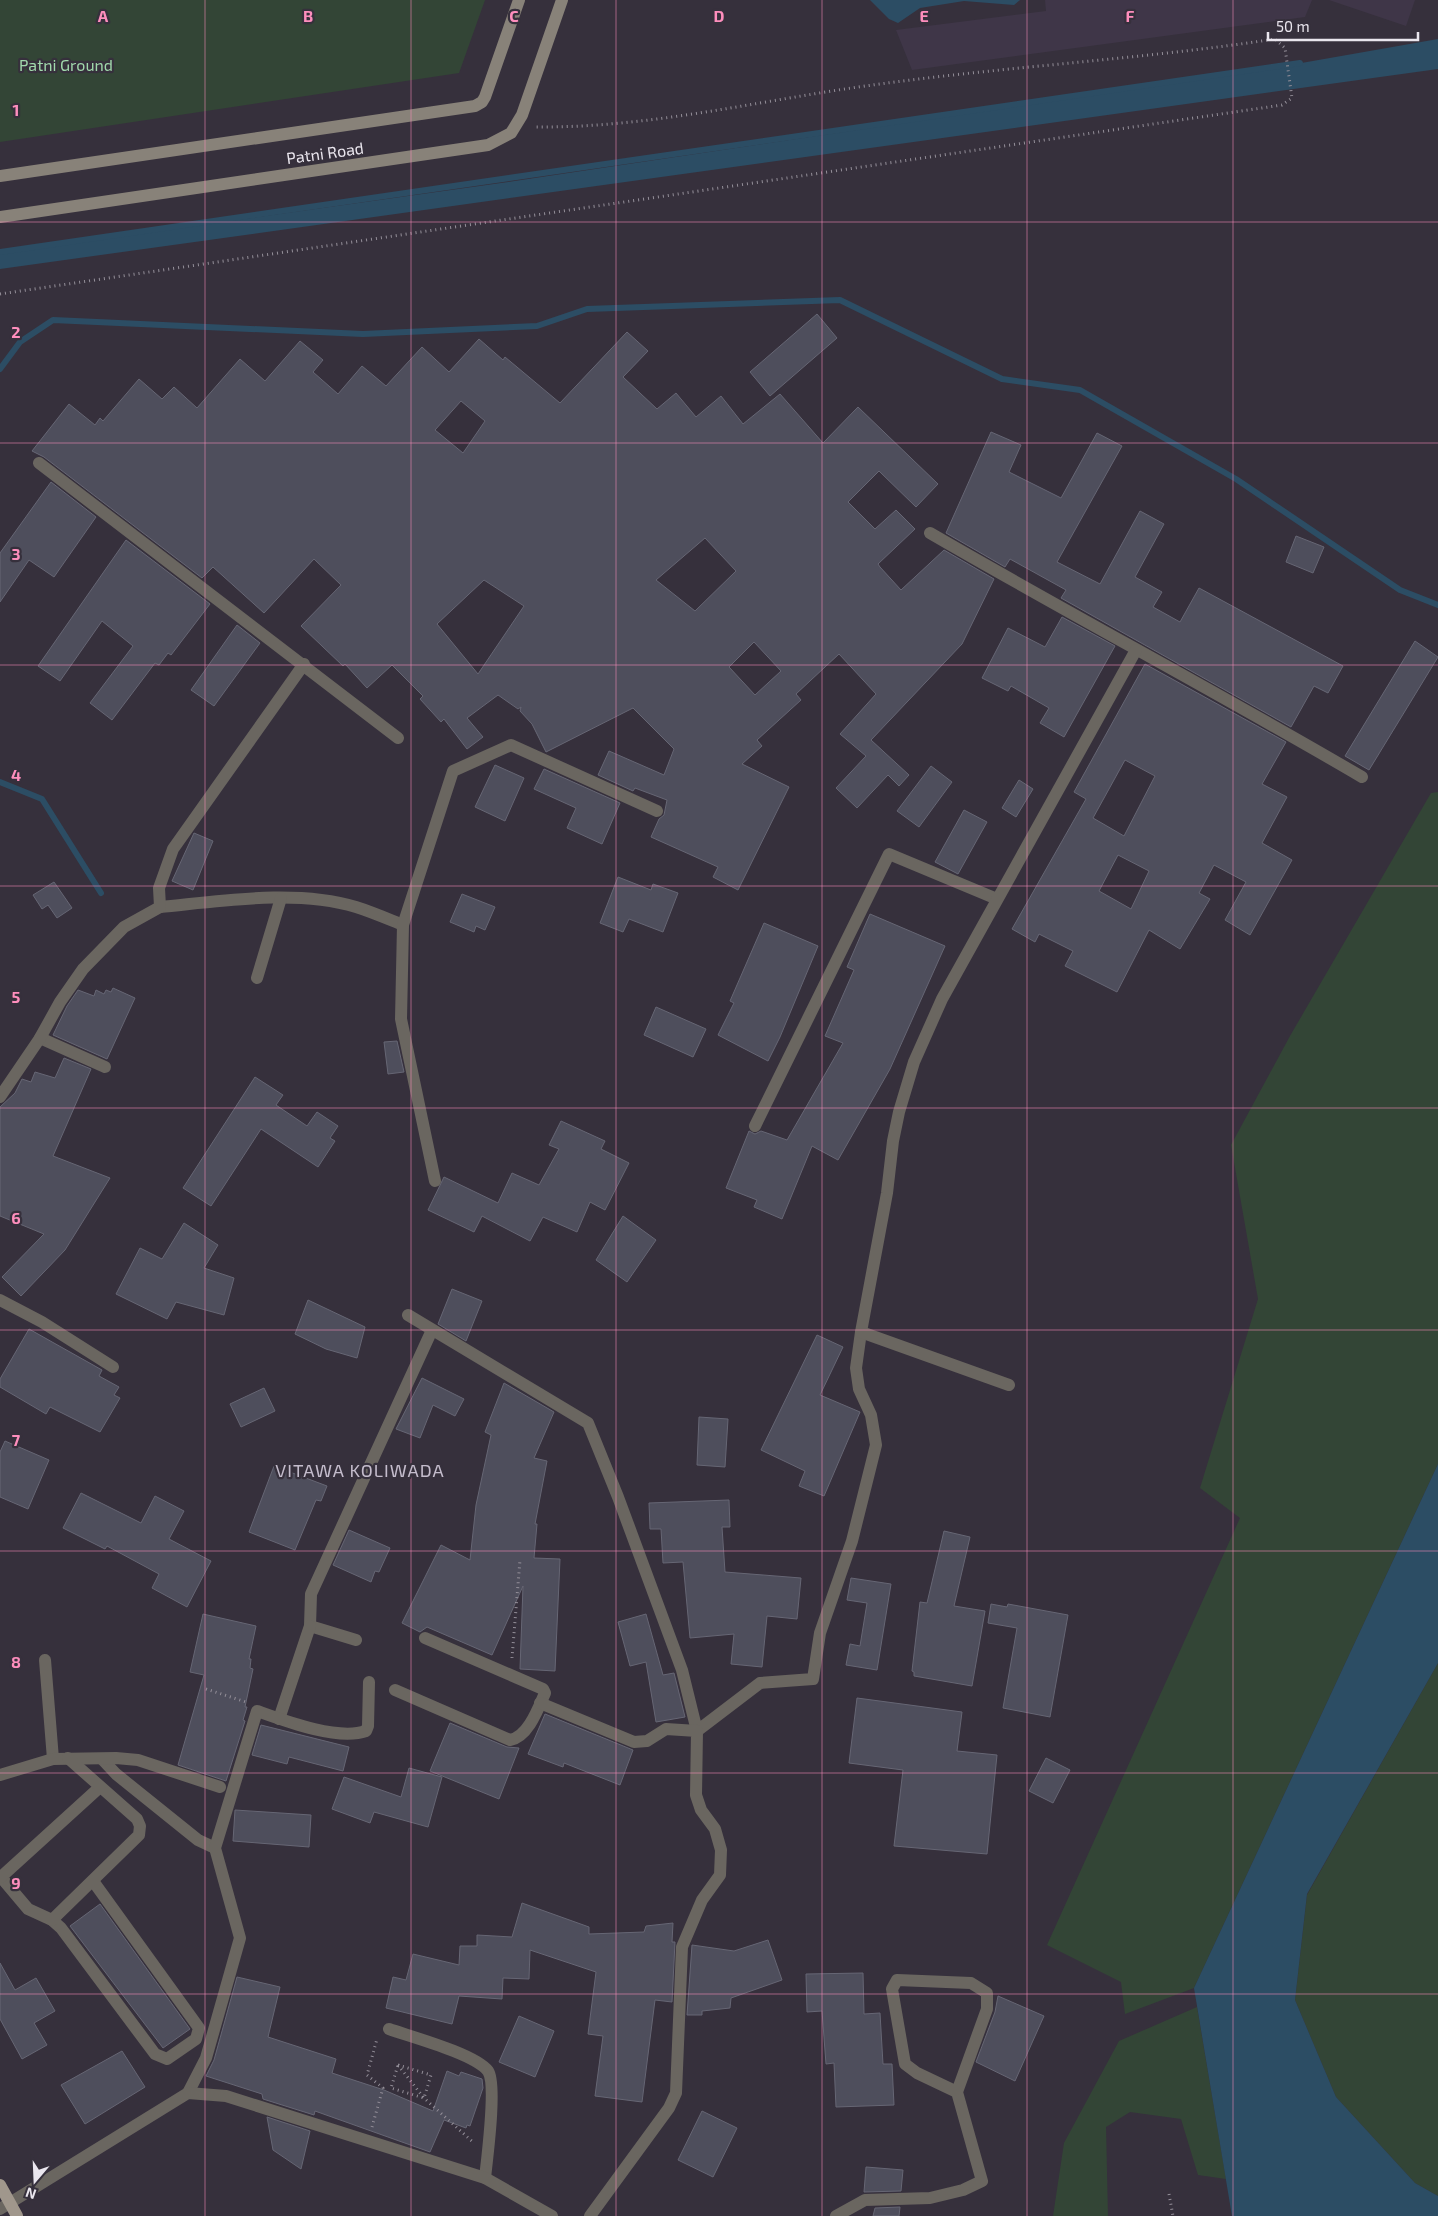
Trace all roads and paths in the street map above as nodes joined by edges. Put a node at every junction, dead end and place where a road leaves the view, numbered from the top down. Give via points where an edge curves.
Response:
1 (519, 0) edge
2 (562, 0) edge
3 (536, 127) dead end
4 (0, 176) edge
5 (0, 217) edge
6 (0, 294) edge
7 (39, 463) dead end
8 (930, 533) dead end
9 (1136, 650) junction
10 (304, 664) junction
11 (398, 738) dead end
12 (1362, 777) dead end
13 (657, 811) dead end
14 (281, 898) junction
15 (997, 900) junction
16 (160, 908) junction
17 (403, 924) junction
18 (257, 978) dead end
19 (40, 1038) junction
20 (104, 1067) dead end
21 (0, 1097) edge
22 (755, 1126) dead end
23 (435, 1181) dead end
24 (0, 1300) edge
25 (408, 1315) dead end
26 (432, 1330) junction
27 (861, 1332) junction
28 (113, 1367) dead end
29 (1009, 1385) dead end
30 (520, 1560) dead end
31 (310, 1626) junction
32 (425, 1638) dead end
33 (356, 1640) dead end
34 (45, 1660) dead end
35 (511, 1674) junction
36 (369, 1682) dead end
37 (206, 1689) dead end
38 (395, 1690) dead end
39 (540, 1703) junction
40 (257, 1711) junction
41 (278, 1719) junction
42 (697, 1731) junction
43 (68, 1758) junction
44 (53, 1759) junction
45 (102, 1759) junction
46 (0, 1775) edge
47 (100, 1787) junction
48 (220, 1787) dead end
49 (215, 1848) junction
50 (0, 1876) edge
51 (93, 1881) junction
52 (52, 1920) junction
53 (389, 2030) joint
54 (188, 2044) junction
55 (203, 2065) junction
56 (398, 2065) junction
57 (188, 2092) junction
58 (958, 2092) junction
59 (424, 2098) junction
60 (371, 2134) dead end
61 (487, 2155) junction
62 (485, 2178) junction
63 (0, 2185) edge
64 (1169, 2194) dead end
65 (5, 2206) edge
66 (17, 2216) edge
67 (552, 2216) edge
68 (590, 2216) edge
69 (836, 2216) edge
70 (1173, 2216) edge

1 - 4 main road, Patni Road via 485,97 475,106
2 - 5 main road, Patni Road via 522,114 511,133 488,145
3 - 6 path via 600,126 706,113 881,84 1275,39 1284,48 1292,84 1292,98 1282,105
7 - 10 street
8 - 9 street
9 - 12 street
9 - 15 street
10 - 11 street
10 - 16 street via 173,849 159,888
13 - 17 street via 511,745 503,748 453,771
14 - 16 street
14 - 17 street via 355,906
14 - 18 street
15 - 22 street via 889,854
15 - 27 street via 942,999 914,1062 895,1131
16 - 19 street via 124,927 83,969
17 - 23 street via 401,1018
19 - 20 street
19 - 21 street
24 - 28 street
25 - 26 street
26 - 31 street via 311,1594
26 - 42 street via 588,1423 682,1670
27 - 29 street
27 - 42 street via 856,1368 859,1389 871,1415 876,1445 852,1540 820,1633 813,1679 760,1683
30 - 35 path
31 - 33 street
31 - 41 street
32 - 35 street
34 - 44 street
35 - 39 street via 543,1689 545,1693
36 - 41 street via 366,1731 360,1734 338,1733
37 - 40 path via 243,1700
38 - 39 street via 510,1740 518,1739
39 - 42 street via 634,1742 647,1741 666,1729
40 - 41 street
40 - 49 street
42 - 68 street via 696,1796 701,1810 715,1829 721,1858 720,1875 702,1900 682,1947 676,2092 669,2108
43 - 44 street
43 - 45 street
43 - 47 street
44 - 46 street
45 - 48 street via 138,1760
45 - 49 street via 198,1840
47 - 50 street
47 - 51 street via 140,1826 136,1841
49 - 55 street via 240,1938
50 - 52 street via 28,1909
51 - 52 street
51 - 54 street via 199,2028 196,2039
52 - 54 street via 155,2054 166,2059
53 - 60 path via 379,2031 367,2075 383,2088
53 - 61 street via 460,2054 481,2064 489,2073 492,2090
54 - 55 street
55 - 57 street
56 - 59 path
56 - 59 path via 431,2075
56 - 59 path via 391,2088
57 - 62 street via 226,2096
57 - 65 street
58 - 58 street via 905,2064 892,1989 897,1980 972,1983 987,1993 987,2009
58 - 69 street via 982,2181 963,2190 930,2198 865,2200
59 - 61 path
61 - 62 street
62 - 67 street
63 - 65 main road
64 - 70 path
65 - 66 main road

